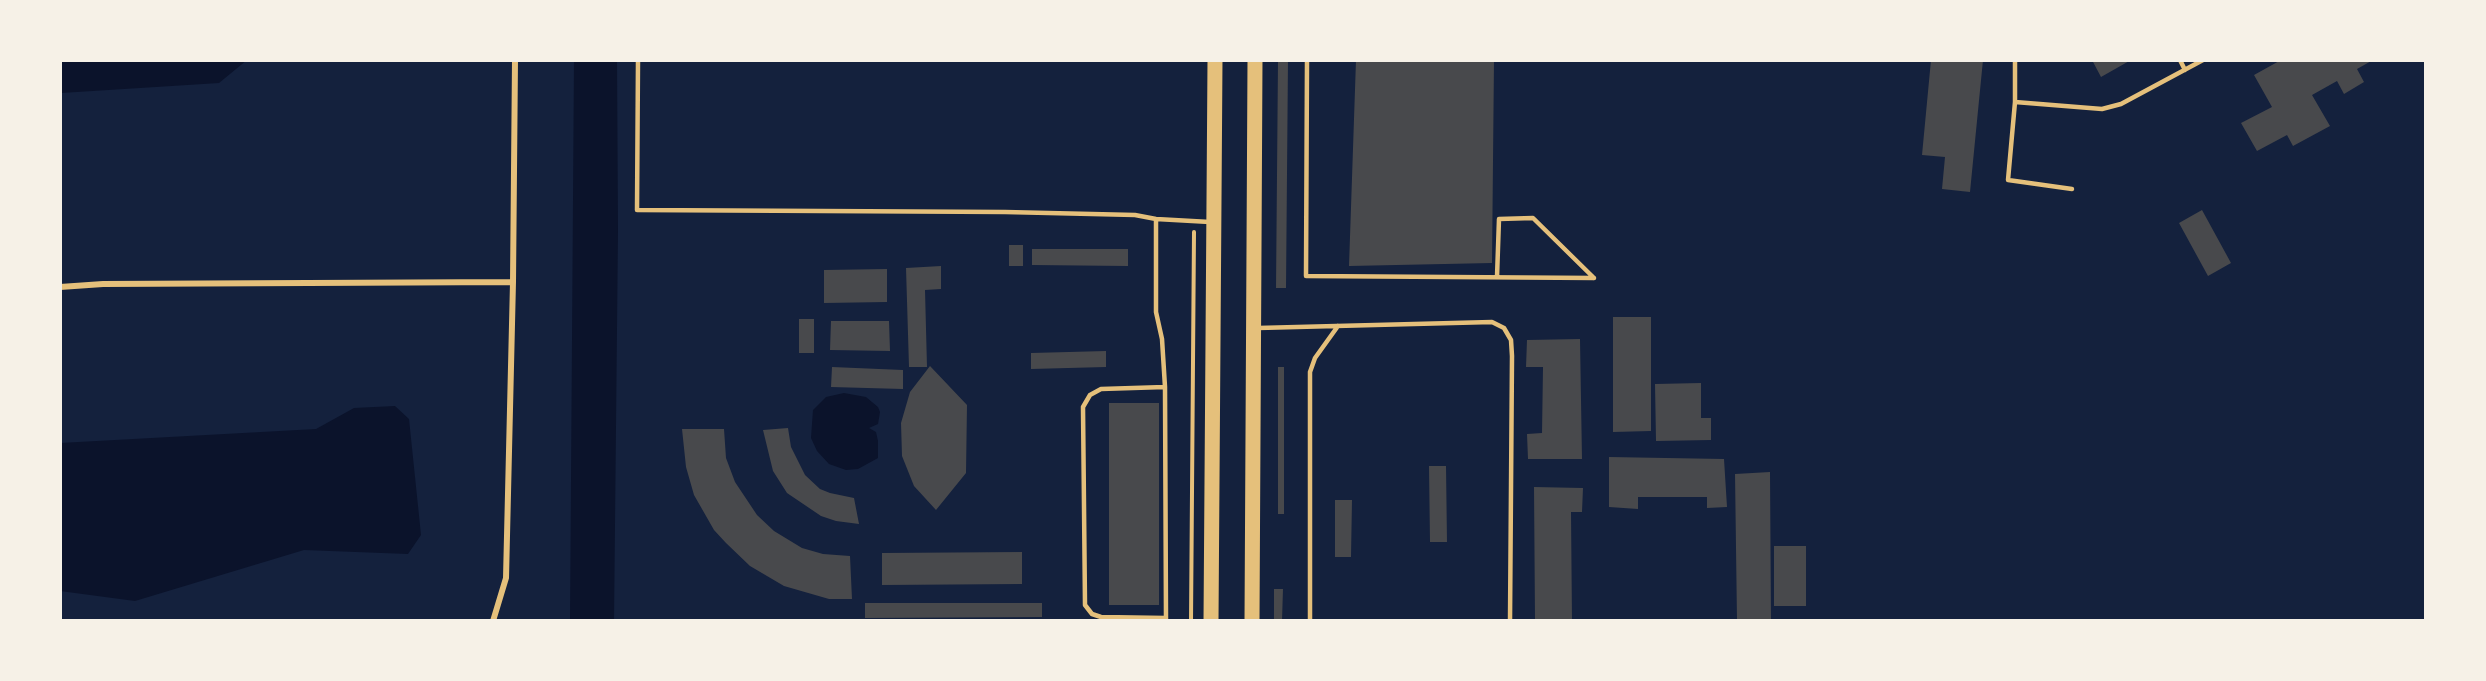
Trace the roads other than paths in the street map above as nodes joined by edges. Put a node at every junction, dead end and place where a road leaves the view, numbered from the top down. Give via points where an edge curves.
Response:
1 (515, 60) edge
2 (638, 60) edge
3 (1215, 60) edge
4 (1255, 60) edge
5 (1307, 60) edge
6 (2015, 60) edge
7 (2180, 60) edge
8 (2203, 60) edge
9 (2186, 70) junction
10 (2015, 102) junction
11 (2072, 189) dead end
12 (1156, 219) junction
13 (1213, 222) junction
14 (1497, 277) junction
15 (513, 282) junction
16 (60, 287) edge
17 (1338, 326) junction
18 (1252, 328) junction
19 (1165, 387) junction
20 (1166, 620) edge
21 (494, 621) edge
22 (1211, 621) edge
23 (1252, 621) edge
24 (1310, 621) edge
25 (1510, 621) edge

1 - 15 street
2 - 12 lane via 638,210 996,212 1135,215
3 - 13 main road
4 - 18 main road
5 - 14 lane via 1306,276
6 - 10 lane
7 - 9 lane
8 - 9 lane
9 - 10 lane via 2121,104 2102,109
10 - 11 lane via 2008,180
12 - 13 lane
12 - 19 lane via 1156,312
13 - 22 main road
14 - 14 lane via 1540,277 1594,278 1533,218 1499,219
15 - 16 street
15 - 21 street via 506,578
17 - 18 lane
17 - 24 lane via 1314,358 1310,372
17 - 25 lane via 1492,321 1508,334 1512,356
18 - 23 main road
19 - 20 lane
19 - 20 lane via 1101,389 1090,395 1083,407 1085,605 1101,617

